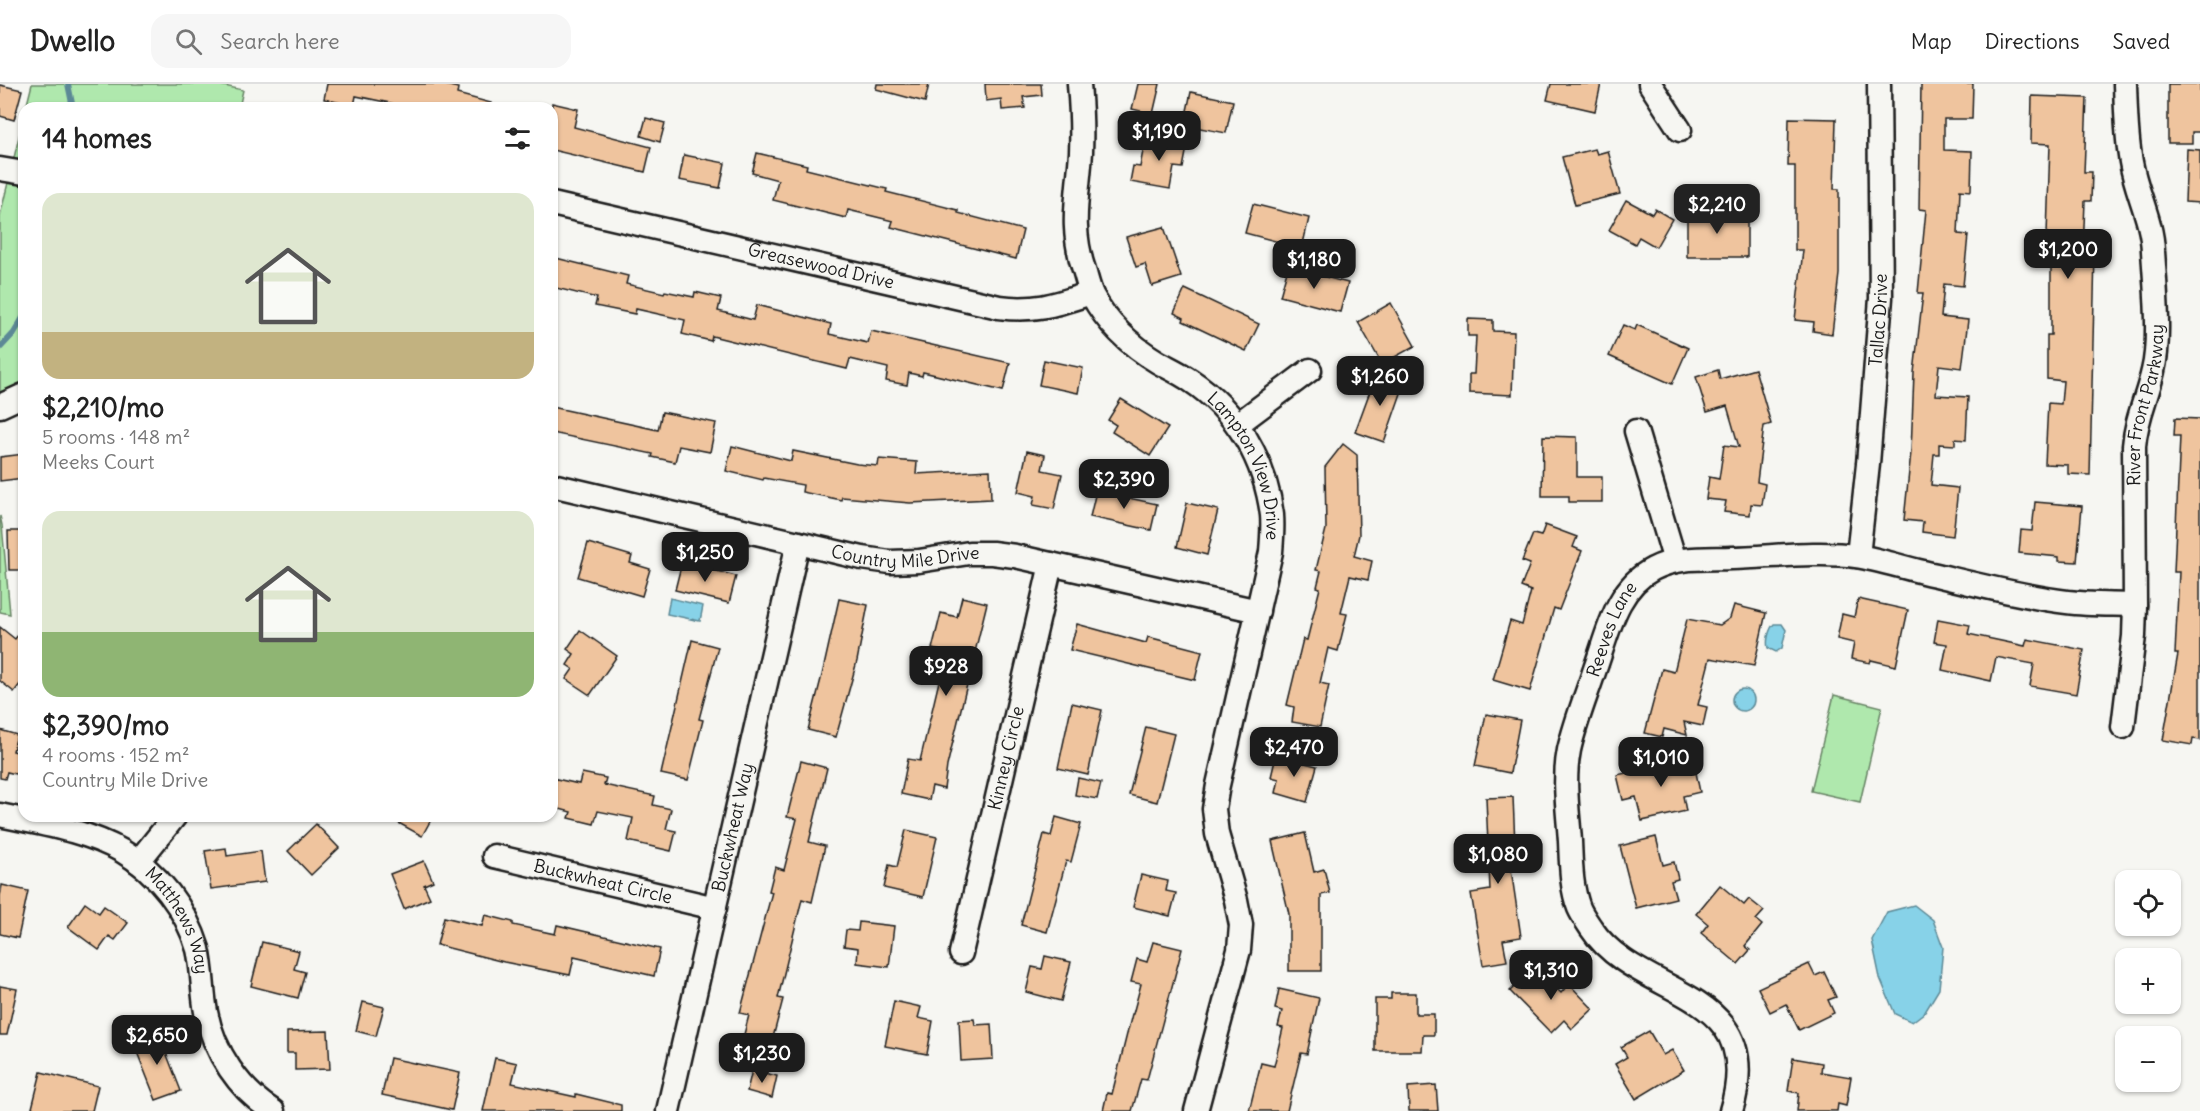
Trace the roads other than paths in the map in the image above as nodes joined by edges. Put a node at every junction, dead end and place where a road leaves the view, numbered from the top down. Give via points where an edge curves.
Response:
1 (1079, 84) edge
2 (1650, 84) edge
3 (1879, 84) edge
4 (2126, 84) edge
5 (1680, 130) dead end
6 (0, 169) edge
7 (18, 172) edge
8 (558, 205) edge
9 (1091, 293) junction
10 (1310, 370) dead end
11 (18, 398) edge
12 (0, 406) edge
13 (1238, 424) junction
14 (1636, 431) dead end
15 (558, 486) edge
16 (798, 543) junction
17 (1858, 556) junction
18 (1675, 561) junction
19 (1052, 564) junction
20 (2135, 605) junction
21 (1258, 611) junction
22 (2123, 727) dead end
23 (0, 815) edge
24 (18, 819) edge
25 (30, 822) edge
26 (170, 822) edge
27 (494, 856) dead end
28 (138, 862) junction
29 (715, 908) junction
30 (961, 953) dead end
31 (273, 1111) edge
32 (668, 1111) edge
33 (1196, 1111) edge
34 (1731, 1111) edge

1 - 9 street, Lampton View Drive via 1081,153 1075,231
2 - 5 street
3 - 17 street, Tallac Drive via 1881,298
4 - 20 street, River Front Parkway via 2131,163 2152,239 2156,323 2153,370 2135,425
6 - 7 street
8 - 9 street, Greasewood Drive via 999,307 1048,307
9 - 13 street, Lampton View Drive via 1125,339 1215,398
10 - 13 street
11 - 12 street
13 - 21 street, Lampton View Drive via 1266,483 1272,517 1271,552
14 - 18 street
15 - 16 street, Country Mile Drive
16 - 19 street, Country Mile Drive via 890,562 992,553
16 - 29 street, Buckwheat Way
17 - 18 street, Reeves Lane
17 - 20 street, Reeves Lane via 2041,598
18 - 34 street, Reeves Lane via 1653,569 1621,599 1575,730 1566,772 1573,880 1579,908 1592,931 1611,951 1699,1002 1718,1019 1738,1061
19 - 21 street, Country Mile Drive
19 - 30 street, Kinney Circle
20 - 22 street, River Front Parkway
21 - 33 street, Lampton View Drive via 1214,809 1236,900 1239,950
23 - 24 street, Matthews Way
25 - 28 street, Matthews Way via 89,836
26 - 28 street
27 - 29 street, Buckwheat Circle
28 - 31 street, Matthews Way via 169,892 190,929 202,971 206,1011 218,1048 239,1081
29 - 32 street, Buckwheat Way

